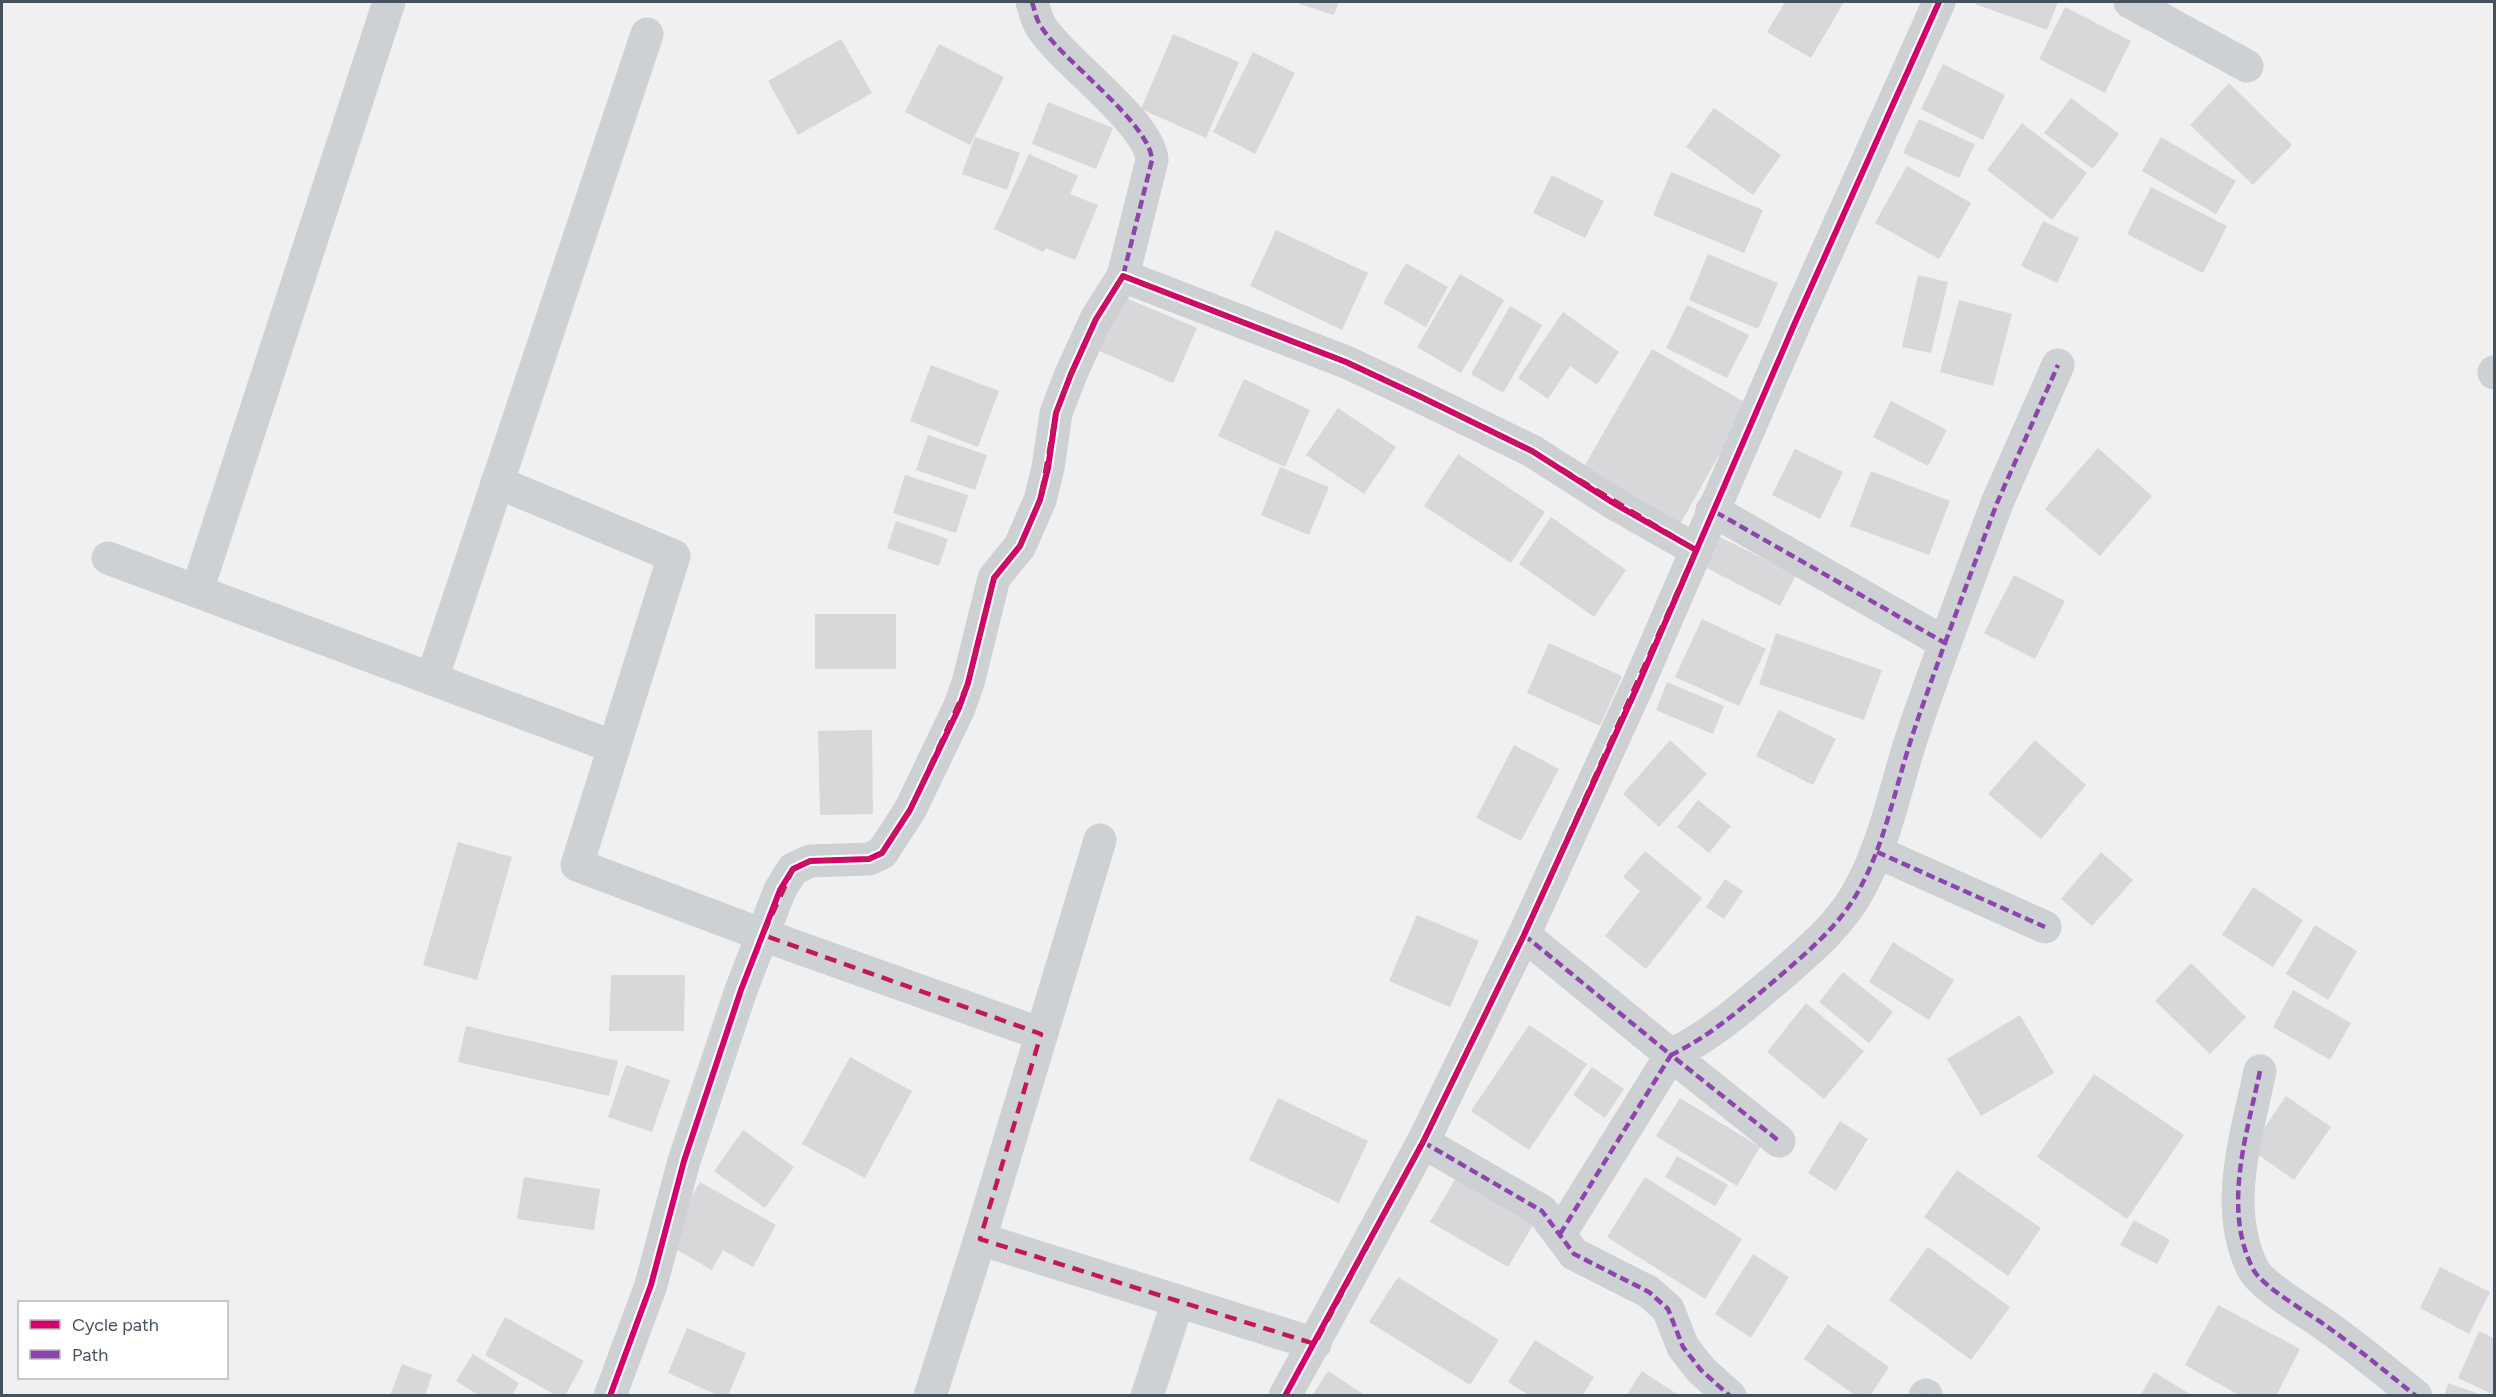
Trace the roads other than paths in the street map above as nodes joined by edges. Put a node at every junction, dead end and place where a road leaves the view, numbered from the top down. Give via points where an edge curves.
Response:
1 (389, 2) edge
2 (1032, 2) edge
3 (1939, 2) edge
4 (2130, 2) edge
5 (647, 34) dead end
6 (2247, 66) dead end
7 (1123, 276) junction
8 (2058, 364) dead end
9 (497, 482) junction
10 (1712, 510) junction
11 (1696, 550) junction
12 (108, 558) dead end
13 (197, 591) junction
14 (1945, 643) junction
15 (432, 680) junction
16 (614, 747) junction
17 (1100, 840) dead end
18 (1877, 852) junction
19 (2045, 927) dead end
20 (763, 935) junction
21 (1524, 935) junction
22 (1041, 1034) junction
23 (1671, 1055) junction
24 (2260, 1071) dead end
25 (1779, 1141) dead end
26 (1423, 1142) junction
27 (1560, 1234) junction
28 (980, 1239) junction
29 (1178, 1301) junction
30 (1315, 1344) junction
31 (610, 1395) edge
32 (930, 1395) edge
33 (1147, 1395) edge
34 (1285, 1395) edge
35 (1730, 1395) edge
36 (2416, 1395) edge

1 - 13 street
2 - 7 street via 1042,30 1123,112 1151,151
3 - 10 street
4 - 6 street
5 - 9 street
7 - 11 street via 1346,362 1421,397 1533,451
7 - 20 street via 1096,319 1067,384 1056,413 1040,500 1020,546 994,578 959,708 910,810 882,853 869,859 810,861 793,869 780,890
8 - 14 street via 1997,503
9 - 15 street
9 - 16 street via 674,556
10 - 11 street
10 - 14 street
11 - 21 street
12 - 13 street
13 - 15 street
14 - 18 street
15 - 16 street
16 - 20 street via 577,865
17 - 22 street
18 - 19 street
18 - 23 street via 1860,890 1802,957 1720,1027
20 - 22 street
20 - 31 street via 684,1161 651,1285
21 - 23 street
21 - 26 street
22 - 28 street
23 - 25 street
23 - 27 street
24 - 36 street via 2237,1202 2241,1233 2253,1269
26 - 27 street via 1542,1211
26 - 30 street
27 - 35 street via 1574,1254 1649,1292 1668,1309 1683,1347 1701,1370
28 - 29 street
28 - 32 street
29 - 30 street
29 - 33 street
30 - 34 street

